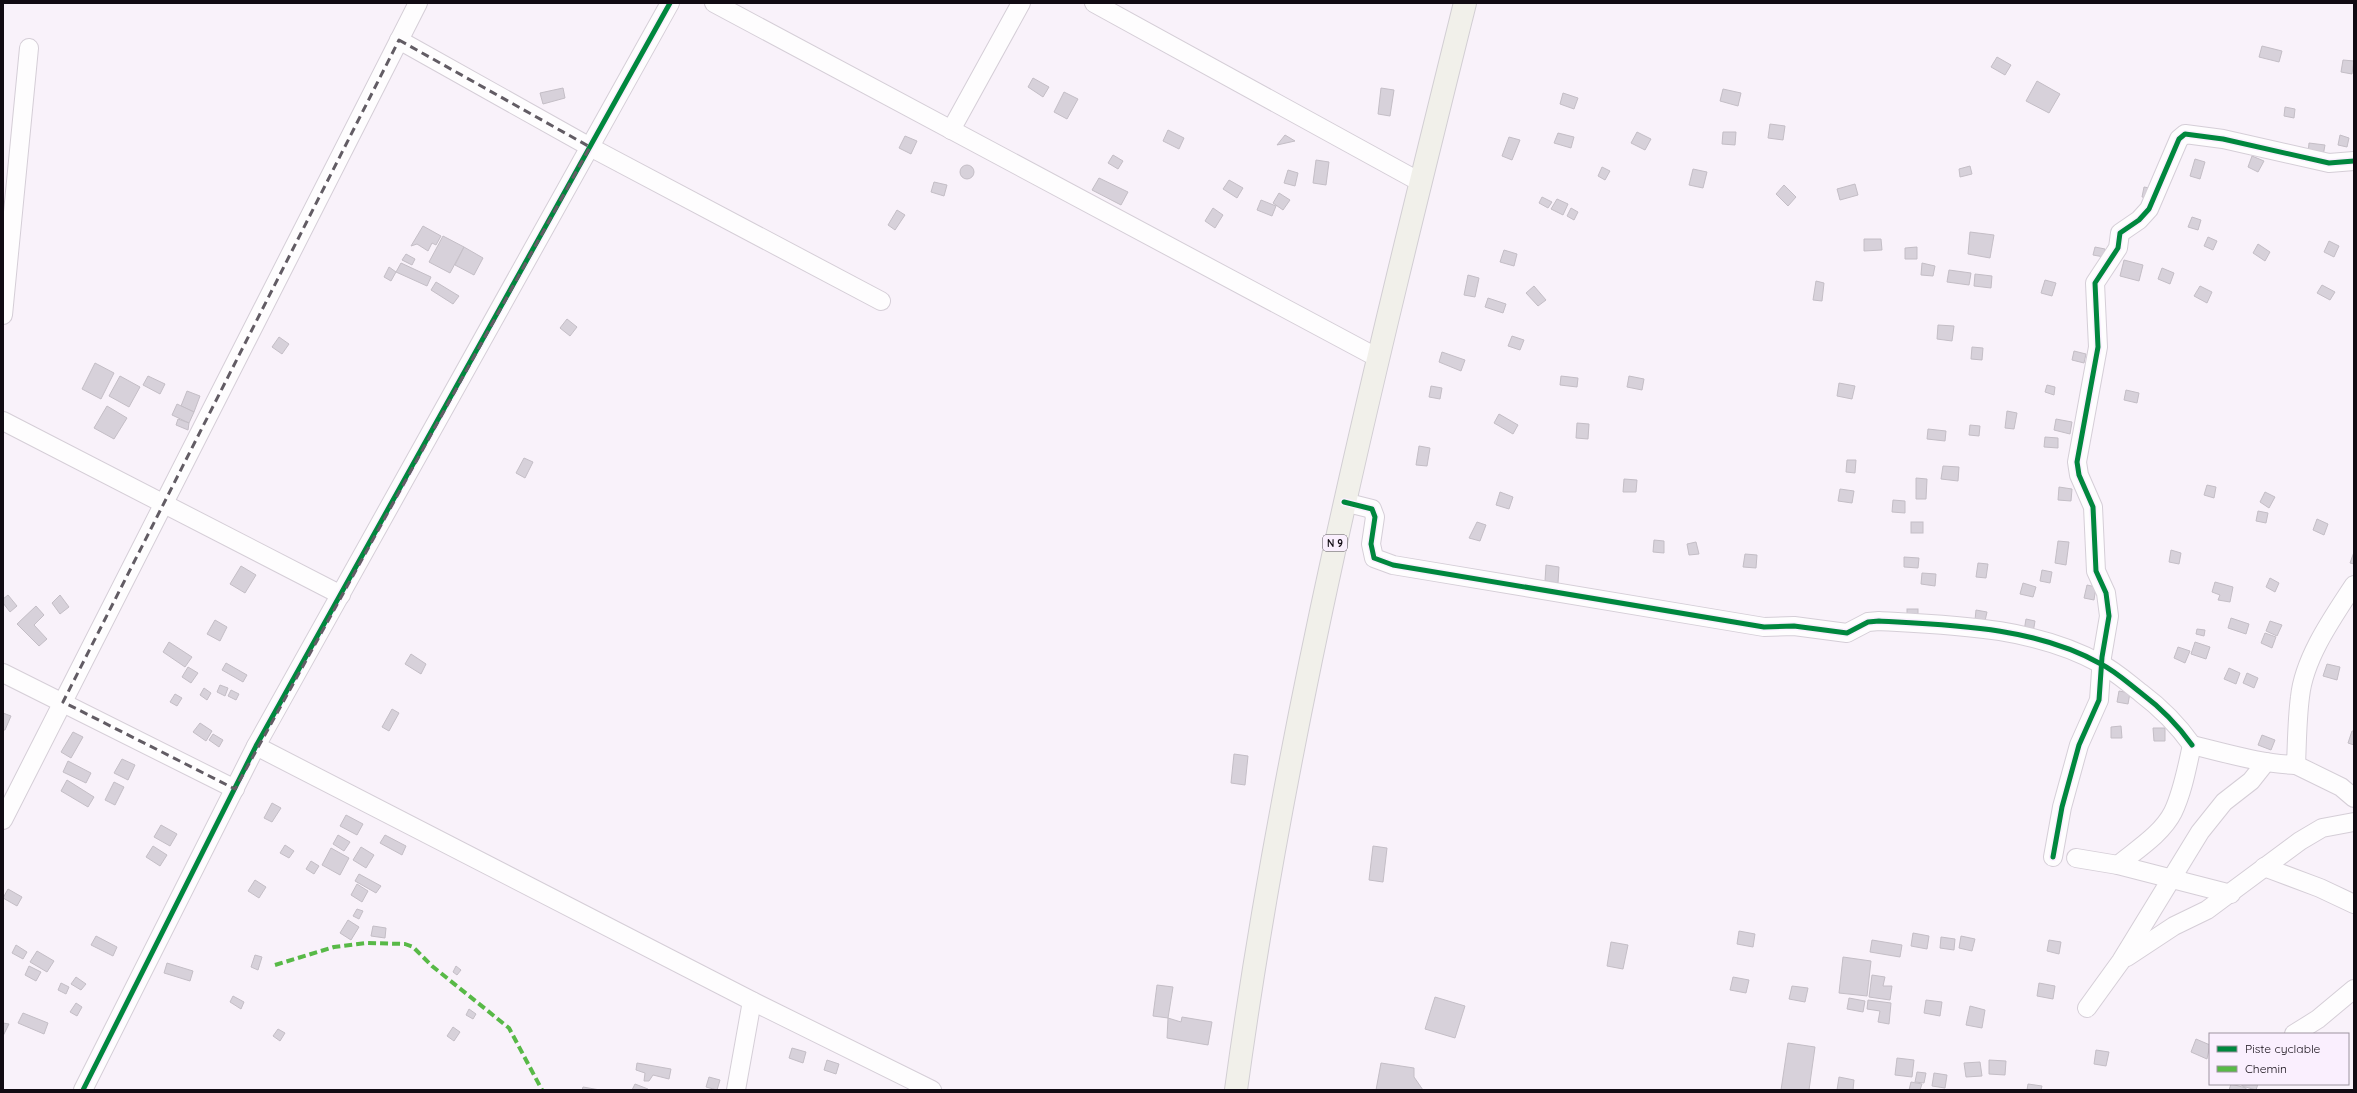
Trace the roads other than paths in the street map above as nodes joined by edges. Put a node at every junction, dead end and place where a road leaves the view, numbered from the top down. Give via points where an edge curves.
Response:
1 (418, 3) edge
2 (670, 3) edge
3 (714, 3) edge
4 (1021, 3) edge
5 (1094, 3) edge
6 (1465, 3) edge
7 (399, 40) junction
8 (29, 48) dead end
9 (951, 130) junction
10 (590, 147) junction
11 (2354, 161) edge
12 (1420, 182) junction
13 (881, 301) dead end
14 (3, 315) edge
15 (1378, 358) junction
16 (3, 421) edge
17 (1344, 502) junction
18 (163, 504) junction
19 (2354, 585) edge
20 (340, 595) junction
21 (2102, 664) junction
22 (3, 673) edge
23 (63, 702) junction
24 (2192, 745) junction
25 (256, 746) junction
26 (2266, 762) junction
27 (2296, 765) junction
28 (235, 789) junction
29 (2354, 798) edge
30 (3, 820) edge
31 (2354, 822) edge
32 (2053, 857) dead end
33 (2076, 858) dead end
34 (2118, 865) junction
35 (2264, 867) junction
36 (2172, 879) junction
37 (2231, 894) junction
38 (2354, 904) edge
39 (2121, 961) junction
40 (2354, 989) edge
41 (752, 1001) junction
42 (2087, 1008) dead end
43 (2296, 1033) edge
44 (83, 1090) edge
45 (736, 1090) edge
46 (932, 1090) edge
47 (1236, 1090) edge

1 - 7 street
2 - 10 street
3 - 9 street
4 - 9 street
5 - 12 street
6 - 12 main road, N 9
7 - 10 street
7 - 18 street
8 - 14 street
9 - 15 street
10 - 13 street
10 - 20 street
11 - 21 street via 2329,164 2223,139 2185,134 2179,139 2150,208 2139,220 2120,233 2118,248 2095,283 2098,347 2077,462 2078,475 2093,507 2096,571 2106,593 2108,616
12 - 15 main road, N 9
15 - 17 main road, N 9
16 - 18 street
17 - 21 street via 1372,509 1375,517 1371,544 1374,558 1393,565 1764,627 1794,626 1847,633 1868,622 1878,621 2005,632 2047,642
17 - 47 main road, N 9 via 1311,656 1265,897
18 - 20 street
18 - 23 street
19 - 27 street via 2314,652 2300,696
20 - 25 street
21 - 24 street via 2162,710 2178,725
21 - 32 street via 2099,700 2079,745 2062,807
22 - 23 street
23 - 28 street
23 - 30 street
24 - 26 street
24 - 34 street via 2184,781 2172,813 2156,833
25 - 28 street
25 - 41 street
26 - 27 street
26 - 36 street via 2251,781 2224,802 2188,851
27 - 29 street via 2341,788
28 - 44 street
31 - 35 street via 2322,828
33 - 34 street
34 - 36 street
35 - 37 street
35 - 38 street
36 - 37 street
36 - 39 street
37 - 39 street via 2207,910 2174,926
39 - 42 street
40 - 43 street via 2318,1019
41 - 45 street
41 - 46 street

